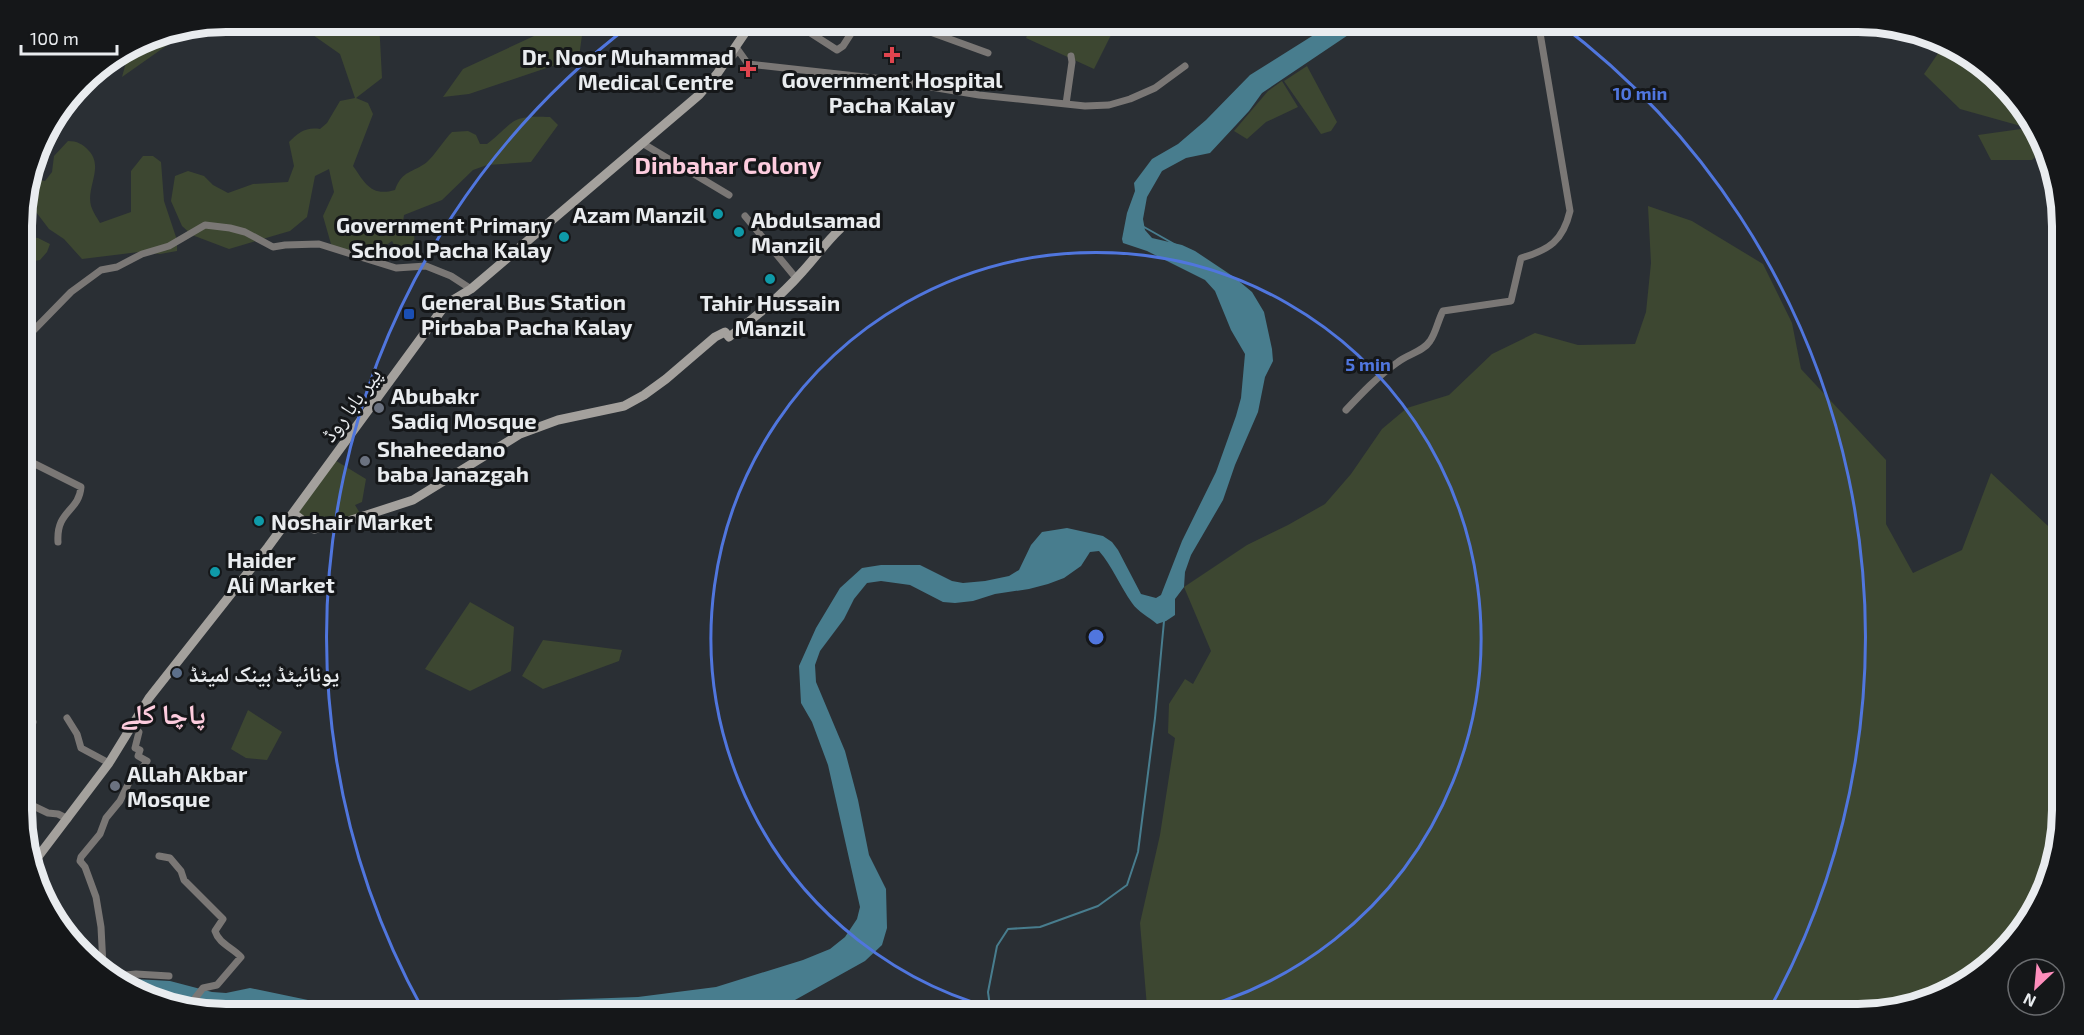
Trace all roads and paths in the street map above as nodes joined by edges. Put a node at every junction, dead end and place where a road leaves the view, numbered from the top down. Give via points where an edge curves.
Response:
1 (746, 32) edge
2 (809, 32) edge
3 (852, 32) edge
4 (930, 32) edge
5 (1540, 32) edge
6 (988, 53) dead end
7 (1071, 56) dead end
8 (726, 61) junction
9 (1185, 66) dead end
10 (1066, 104) junction
11 (642, 143) junction
12 (729, 195) dead end
13 (745, 216) dead end
14 (840, 229) dead end
15 (796, 278) junction
16 (471, 289) junction
17 (32, 332) edge
18 (1346, 410) dead end
19 (32, 462) edge
20 (293, 513) junction
21 (58, 542) dead end
22 (67, 718) dead end
23 (131, 726) junction
24 (109, 763) junction
25 (32, 805) edge
26 (68, 819) junction
27 (159, 856) dead end
28 (38, 857) edge
29 (103, 959) edge
30 (125, 975) edge
31 (169, 976) dead end
32 (193, 1001) edge

1 - 8 main road, پیر بابا روڈ
2 - 3 street via 837,50
4 - 6 street
5 - 18 street via 1570,211 1567,226 1561,237 1541,253 1521,258 1511,301 1443,311 1424,348 1396,362
7 - 10 street
8 - 10 street via 738,50 748,64
8 - 11 main road, پیر بابا روڈ via 699,95
9 - 10 street via 1155,88 1130,99 1109,105
11 - 12 street
11 - 16 main road, پیر بابا روڈ
13 - 15 street
14 - 15 main road
15 - 20 main road via 729,337 725,332 715,338 666,379 624,405 558,420 520,434 413,500 314,529
16 - 17 street via 426,266 396,268 319,244 273,247 245,232 205,225 169,246 100,270 70,292
16 - 20 main road, پیر بابا روڈ via 446,304
19 - 21 street via 81,487 79,498 60,522
20 - 23 main road, پیر بابا روڈ via 148,698
22 - 24 street via 81,748
23 - 24 main road, پیر بابا روڈ
23 - 29 street via 139,732 135,747 140,750 138,756 147,761 140,772 134,772 100,834 80,861 96,897
24 - 26 main road, پیر بابا روڈ
25 - 26 street
26 - 28 main road, پیر بابا روڈ
27 - 32 street via 170,858 182,871 184,880 223,920 215,934 241,957 217,986 203,988
30 - 31 street

